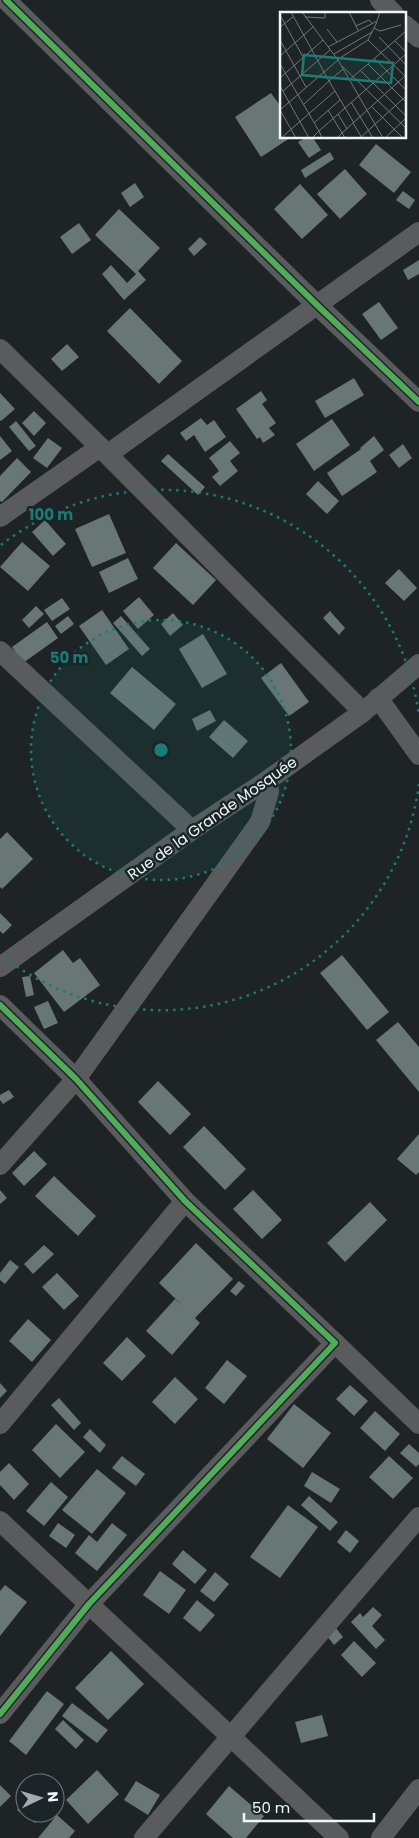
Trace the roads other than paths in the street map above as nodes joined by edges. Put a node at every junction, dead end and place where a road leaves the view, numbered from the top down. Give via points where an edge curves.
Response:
1 (6, 0) edge
2 (380, 0) edge
3 (392, 12) edge
4 (406, 26) edge
5 (419, 38) edge
6 (419, 232) edge
7 (317, 305) junction
8 (0, 350) edge
9 (419, 402) edge
10 (104, 450) junction
11 (0, 517) edge
12 (0, 651) edge
13 (419, 664) edge
14 (378, 698) junction
15 (362, 712) junction
16 (419, 755) edge
17 (268, 780) junction
18 (192, 830) junction
19 (0, 967) edge
20 (0, 1005) edge
21 (76, 1079) junction
22 (0, 1165) edge
23 (185, 1200) junction
24 (335, 1343) junction
25 (0, 1424) edge
26 (419, 1424) edge
27 (419, 1517) edge
28 (0, 1521) edge
29 (89, 1604) junction
30 (0, 1714) edge
31 (230, 1736) junction
32 (419, 1789) edge
33 (144, 1838) edge
34 (339, 1838) edge
35 (381, 1838) edge

1 - 7 street
2 - 3 street
4 - 5 street
6 - 7 street
7 - 9 street
7 - 10 street
8 - 10 street
10 - 11 street
10 - 15 street
12 - 18 street
13 - 14 street, Rue de la Grande Mosquée
14 - 15 street, Rue de la Grande Mosquée
14 - 16 street
15 - 17 street, Rue de la Grande Mosquée
17 - 18 street, Rue de la Grande Mosquée
17 - 21 street via 270,792 260,822
18 - 19 street, Rue de la Grande Mosquée
20 - 21 street
21 - 22 street
21 - 23 street
23 - 24 street
23 - 25 street
24 - 26 street
24 - 29 street
27 - 31 street
28 - 29 street
29 - 30 street
29 - 31 street
31 - 33 street
31 - 34 street
32 - 35 street

